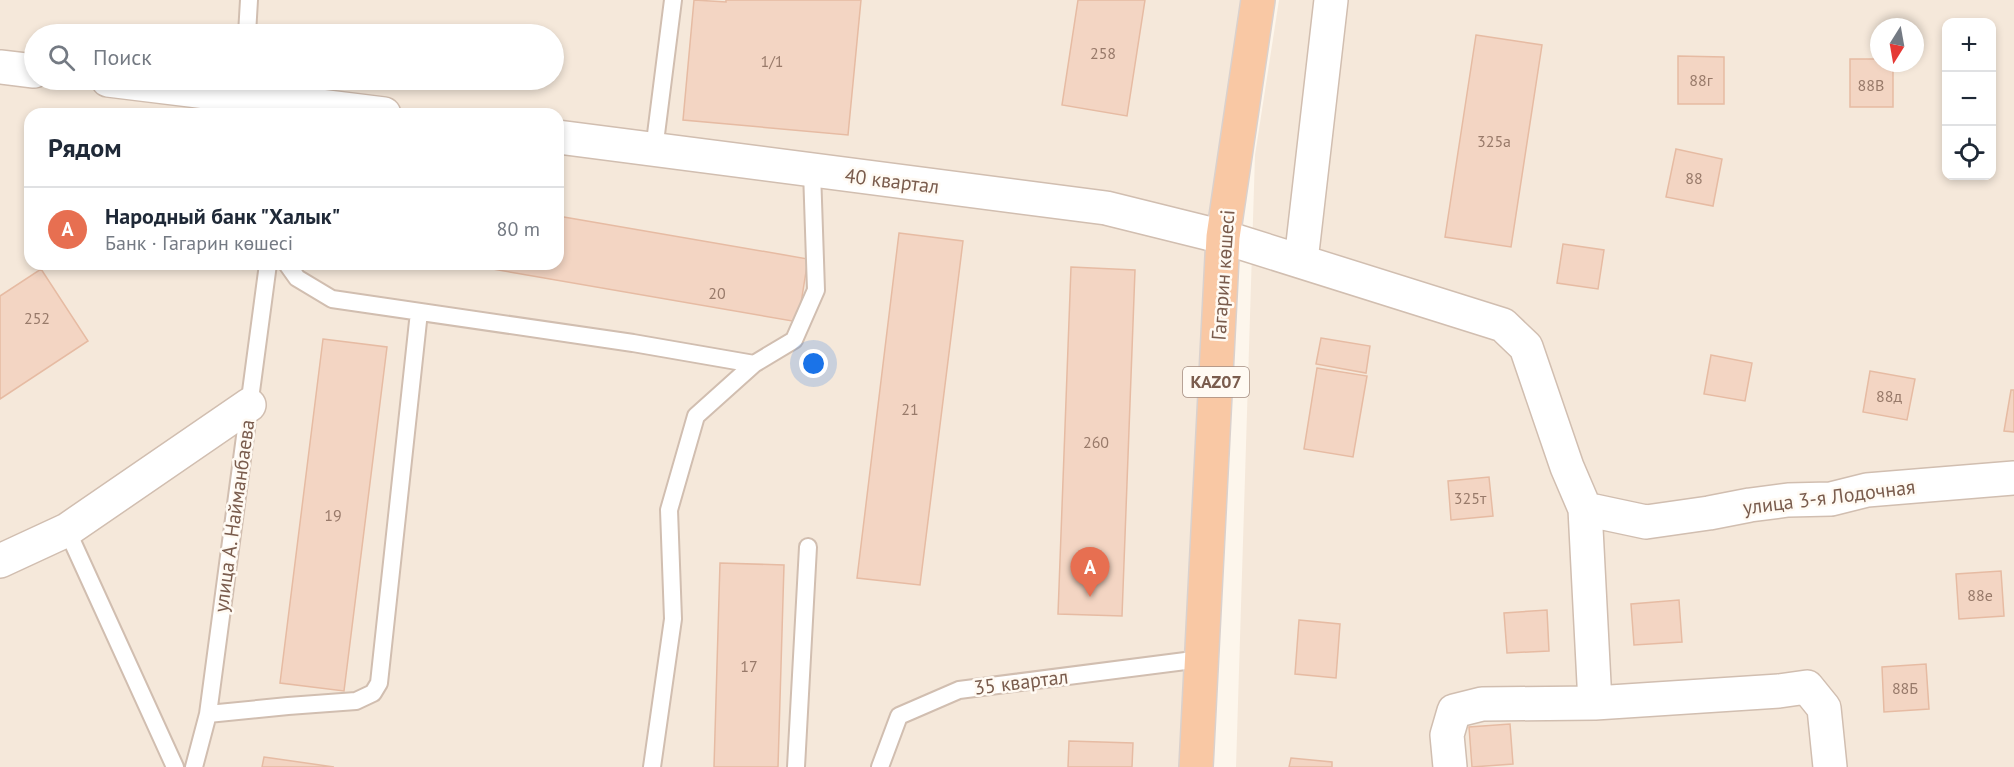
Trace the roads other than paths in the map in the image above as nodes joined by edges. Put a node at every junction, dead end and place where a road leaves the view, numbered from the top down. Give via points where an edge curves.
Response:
1 (249, 0) edge
2 (673, 0) edge
3 (1258, 0) edge
4 (1331, 0) edge
5 (248, 24) edge
6 (0, 67) edge
7 (24, 70) edge
8 (196, 90) edge
9 (248, 96) edge
10 (339, 108) edge
11 (564, 138) edge
12 (654, 150) junction
13 (812, 171) junction
14 (1223, 237) junction
15 (1301, 261) junction
16 (267, 270) edge
17 (291, 270) edge
18 (418, 312) junction
19 (754, 364) junction
20 (249, 405) junction
21 (2014, 478) edge
22 (1585, 509) junction
23 (67, 530) junction
24 (808, 547) dead end
25 (0, 561) edge
26 (1201, 660) junction
27 (1595, 703) junction
28 (208, 714) junction
29 (175, 767) edge
30 (194, 767) edge
31 (652, 767) edge
32 (796, 767) edge
33 (880, 767) edge
34 (1196, 767) edge
35 (1450, 767) edge
36 (1830, 767) edge

1 - 5 lane
2 - 12 lane
3 - 14 highway, Гагарин көшесі / KAZ07
4 - 15 street
6 - 7 street
8 - 9 street
9 - 10 street
11 - 12 street, 40 квартал
12 - 13 street, 40 квартал
13 - 14 street, 40 квартал via 1106,208
13 - 19 lane via 816,290 794,340
14 - 15 street, 40 квартал
14 - 26 highway, Гагарин көшесі / KAZ07
15 - 22 street, 40 квартал via 1503,325 1526,347
16 - 20 lane, улица А. Найманбаева
17 - 18 lane via 297,278 332,298
18 - 19 lane
18 - 28 lane via 379,683 373,693 356,701
19 - 31 lane via 696,416 669,510 673,619
20 - 23 street
20 - 28 lane, улица А. Найманбаева
21 - 22 street, улица 3-я Лодочная via 1867,490 1831,499 1788,500 1646,522
22 - 27 street
23 - 25 street
23 - 29 lane
24 - 32 lane
26 - 33 lane, 35 квартал via 959,690 899,716
26 - 34 highway, Гагарин көшесі / KAZ07
27 - 35 street via 1482,704 1454,711 1447,735
27 - 36 street via 1807,687 1824,708
28 - 30 lane, улица А. Найманбаева

